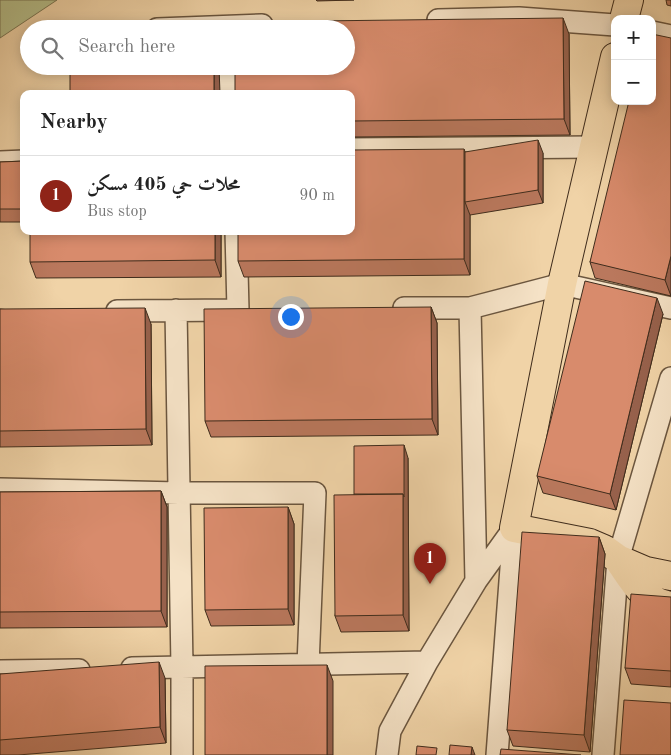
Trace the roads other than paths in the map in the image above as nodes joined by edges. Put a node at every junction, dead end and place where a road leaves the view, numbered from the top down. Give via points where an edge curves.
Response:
1 (629, 0) edge
2 (625, 15) edge
3 (421, 20) edge
4 (611, 25) edge
5 (656, 33) edge
6 (671, 36) edge
7 (614, 60) edge
8 (229, 75) edge
9 (230, 90) edge
10 (593, 147) junction
11 (355, 149) edge
12 (20, 161) edge
13 (0, 162) edge
14 (237, 235) edge
15 (562, 284) junction
16 (470, 308) junction
17 (671, 308) edge
18 (383, 309) edge
19 (176, 310) junction
20 (98, 311) edge
21 (671, 378) edge
22 (661, 445) edge
23 (0, 490) edge
24 (179, 493) junction
25 (514, 528) junction
26 (618, 559) junction
27 (671, 576) edge
28 (476, 581) junction
29 (671, 606) edge
30 (427, 662) junction
31 (308, 665) junction
32 (182, 667) junction
33 (0, 671) edge
34 (182, 755) edge
35 (387, 755) edge
36 (497, 755) edge
37 (603, 755) edge

1 - 2 main road
3 - 4 street via 519,18
5 - 6 street
7 - 10 main road
8 - 9 street
10 - 11 street
10 - 15 main road
12 - 13 street
14 - 19 street via 248,310
15 - 16 street
15 - 17 street
15 - 25 main road
16 - 18 street
16 - 28 street
19 - 20 street
19 - 24 street
21 - 22 street
22 - 26 street
23 - 24 street
24 - 31 street via 315,493
24 - 32 street
25 - 26 main road via 590,543
25 - 28 street
25 - 36 street
26 - 27 main road via 646,571
26 - 29 main road via 648,597
26 - 37 street via 616,702
28 - 30 street
30 - 31 street
30 - 35 street via 390,731
31 - 32 street
32 - 33 street
32 - 34 street

